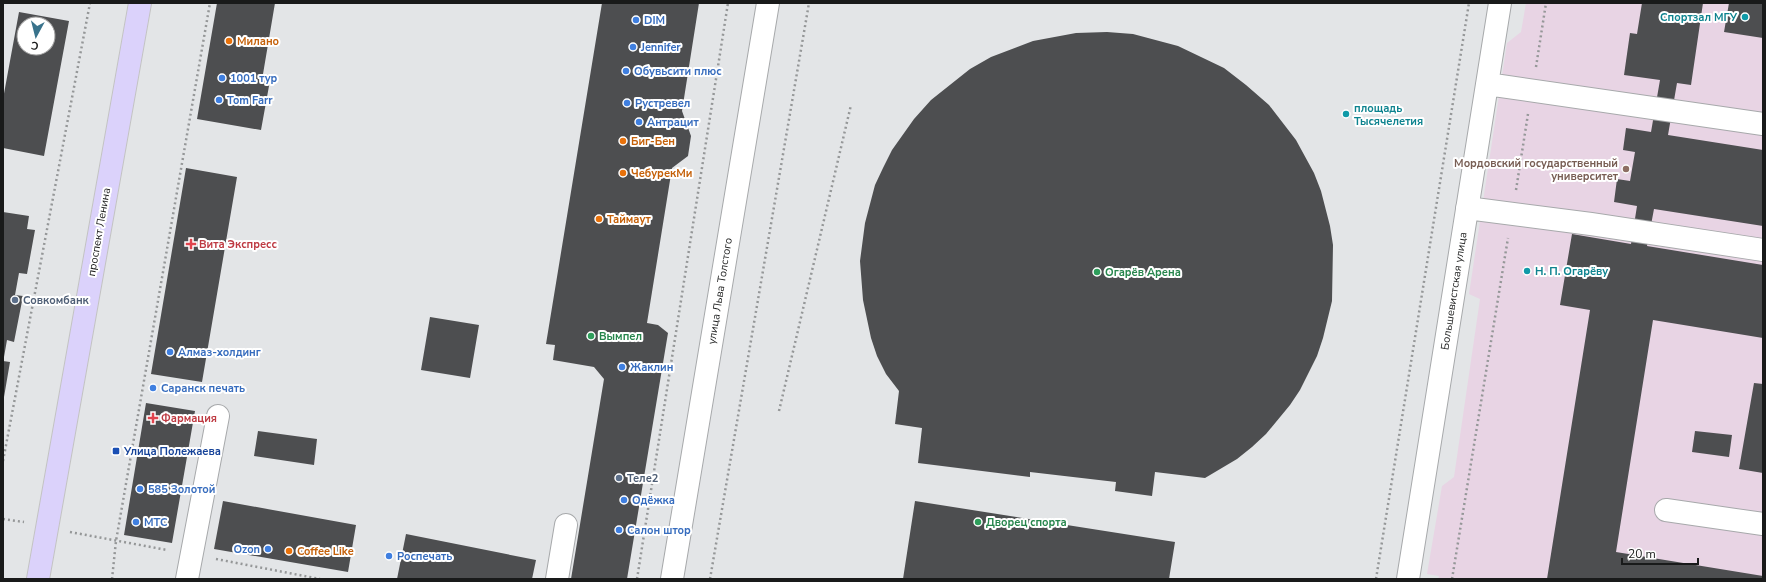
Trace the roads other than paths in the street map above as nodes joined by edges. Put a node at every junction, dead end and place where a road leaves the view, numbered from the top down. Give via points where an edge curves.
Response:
1 (140, 3) edge
2 (768, 3) edge
3 (1500, 3) edge
4 (1487, 84) junction
5 (1763, 124) edge
6 (1467, 208) junction
7 (1763, 250) edge
8 (218, 416) dead end
9 (1666, 510) dead end
10 (566, 524) dead end
11 (1763, 524) edge
12 (38, 579) edge
13 (187, 579) edge
14 (557, 579) edge
15 (672, 579) edge
16 (1408, 579) edge

1 - 12 main road, проспект Ленина
2 - 15 street, улица Льва Толстого
3 - 4 street, Большевистская улица
4 - 5 street
4 - 6 street, Большевистская улица
6 - 7 street
6 - 16 street, Большевистская улица
8 - 13 street
9 - 11 street
10 - 14 street

